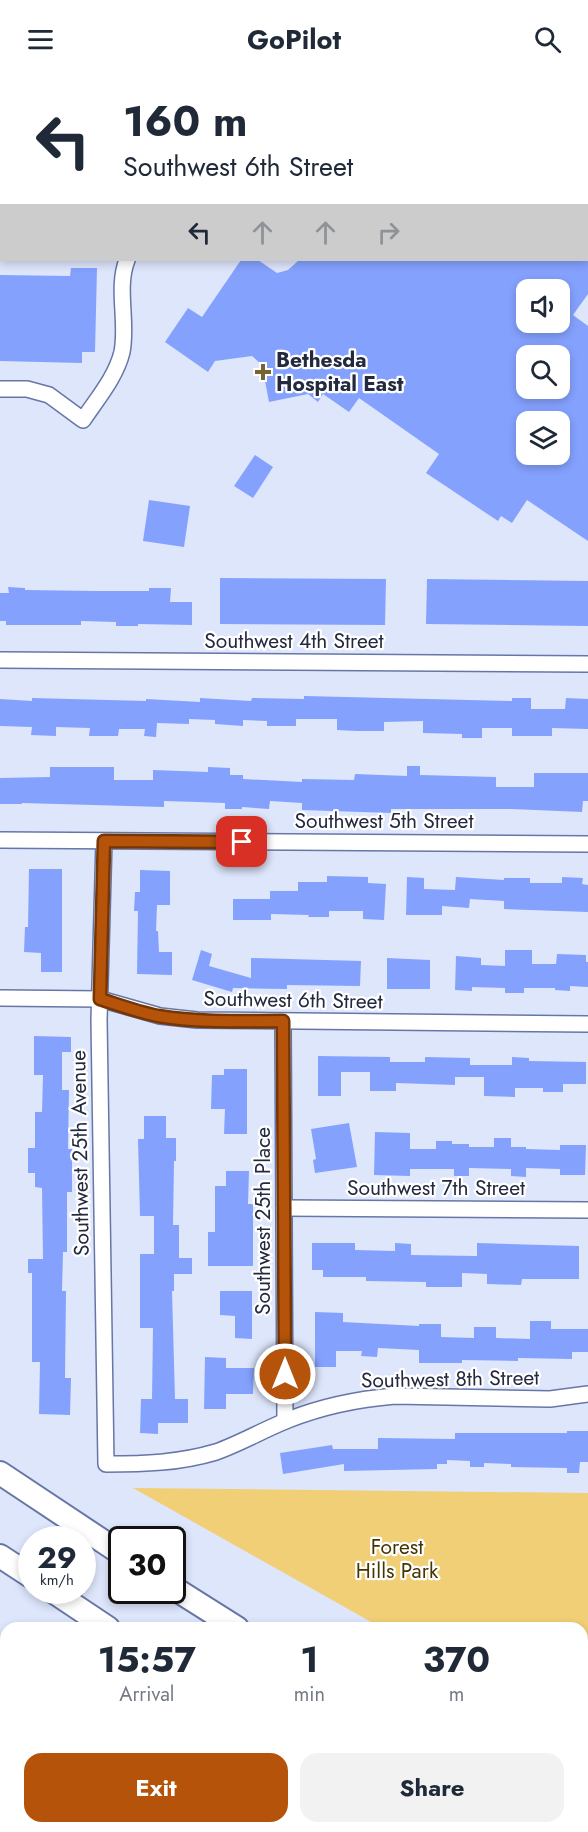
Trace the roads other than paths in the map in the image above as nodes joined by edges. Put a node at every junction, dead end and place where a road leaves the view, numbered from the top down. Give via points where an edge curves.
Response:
1 (127, 261) edge
2 (0, 389) edge
3 (0, 660) edge
4 (588, 664) edge
5 (0, 840) edge
6 (104, 841) junction
7 (588, 844) edge
8 (0, 998) edge
9 (100, 999) junction
10 (283, 1021) junction
11 (588, 1024) edge
12 (284, 1208) junction
13 (588, 1210) edge
14 (588, 1394) edge
15 (285, 1421) junction
16 (106, 1464) joint
17 (0, 1473) edge
18 (108, 1545) edge
19 (0, 1556) edge
20 (18, 1568) edge
21 (186, 1596) edge
22 (72, 1604) edge
23 (99, 1622) edge
24 (227, 1622) edge

1 - 2 street via 122,350 117,369 83,420 49,395 27,389
3 - 4 street, Southwest 4th Street
5 - 6 street, Southwest 5th Street
6 - 7 street, Southwest 5th Street
6 - 9 street, Southwest 25th Avenue
8 - 9 street, Southwest 6th Street
9 - 10 street, Southwest 6th Street via 160,1016
9 - 16 street, Southwest 25th Avenue
10 - 11 street, Southwest 6th Street
10 - 12 street, Southwest 25th Place
12 - 13 street, Southwest 7th Street
12 - 15 street, Southwest 25th Place
14 - 15 street, Southwest 8th Street via 550,1399 372,1398 313,1410
15 - 16 street, Southwest 8th Street via 226,1448 182,1460
17 - 18 highway
19 - 20 highway
21 - 24 highway
22 - 23 highway

